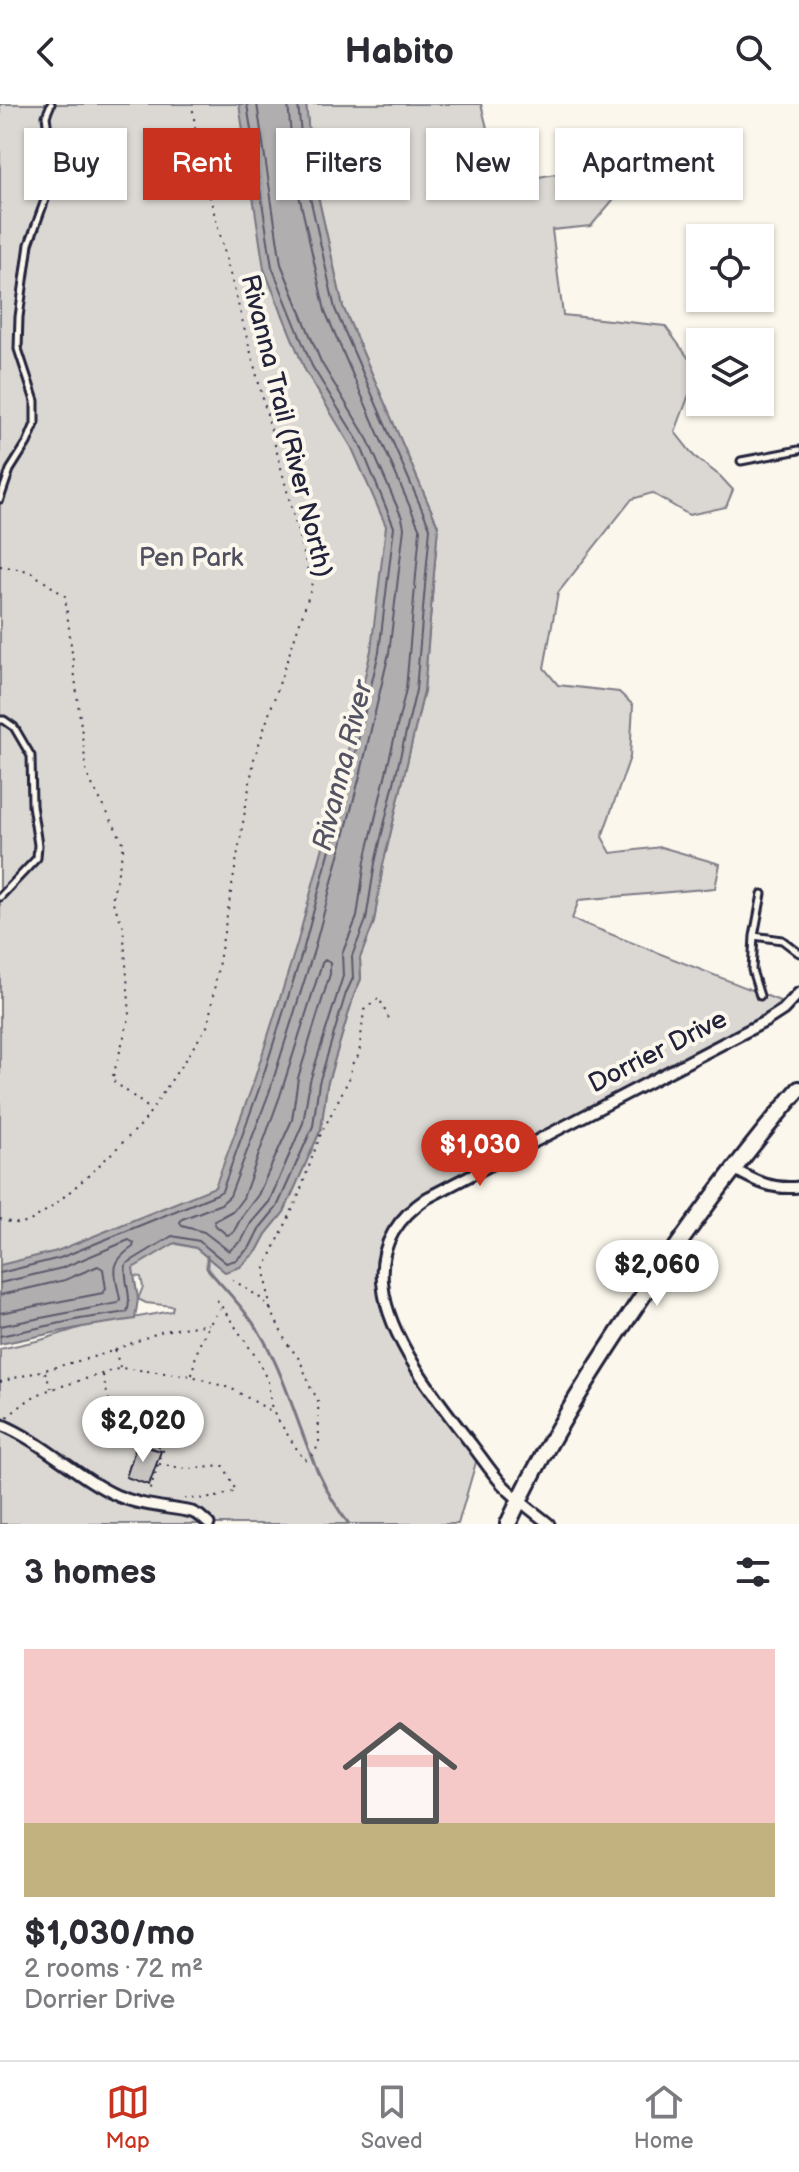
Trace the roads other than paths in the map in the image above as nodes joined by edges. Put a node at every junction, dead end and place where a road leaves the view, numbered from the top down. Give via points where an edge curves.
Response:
1 (51, 104) edge
2 (799, 450) edge
3 (741, 461) dead end
4 (0, 499) edge
5 (0, 720) edge
6 (762, 894) dead end
7 (0, 897) edge
8 (754, 936) junction
9 (799, 951) edge
10 (799, 993) edge
11 (760, 996) dead end
12 (799, 1089) edge
13 (734, 1169) junction
14 (799, 1187) edge
15 (0, 1424) edge
16 (519, 1499) junction
17 (209, 1524) edge
18 (508, 1524) edge
19 (549, 1524) edge

1 - 4 lane via 46,116 54,175 29,244 19,317 18,349 35,401 35,424
2 - 3 lane
5 - 7 lane via 14,727 31,756 38,845 37,858
6 - 8 lane
8 - 9 lane via 782,940
8 - 11 lane via 752,970
10 - 16 street, Dorrier Drive via 766,1021 441,1189 395,1226 382,1270 395,1328 450,1416
12 - 13 main road
13 - 14 street via 769,1187
13 - 16 main road via 620,1331
15 - 17 street via 116,1495 192,1512
16 - 18 main road
16 - 19 street, Dorrier Drive

